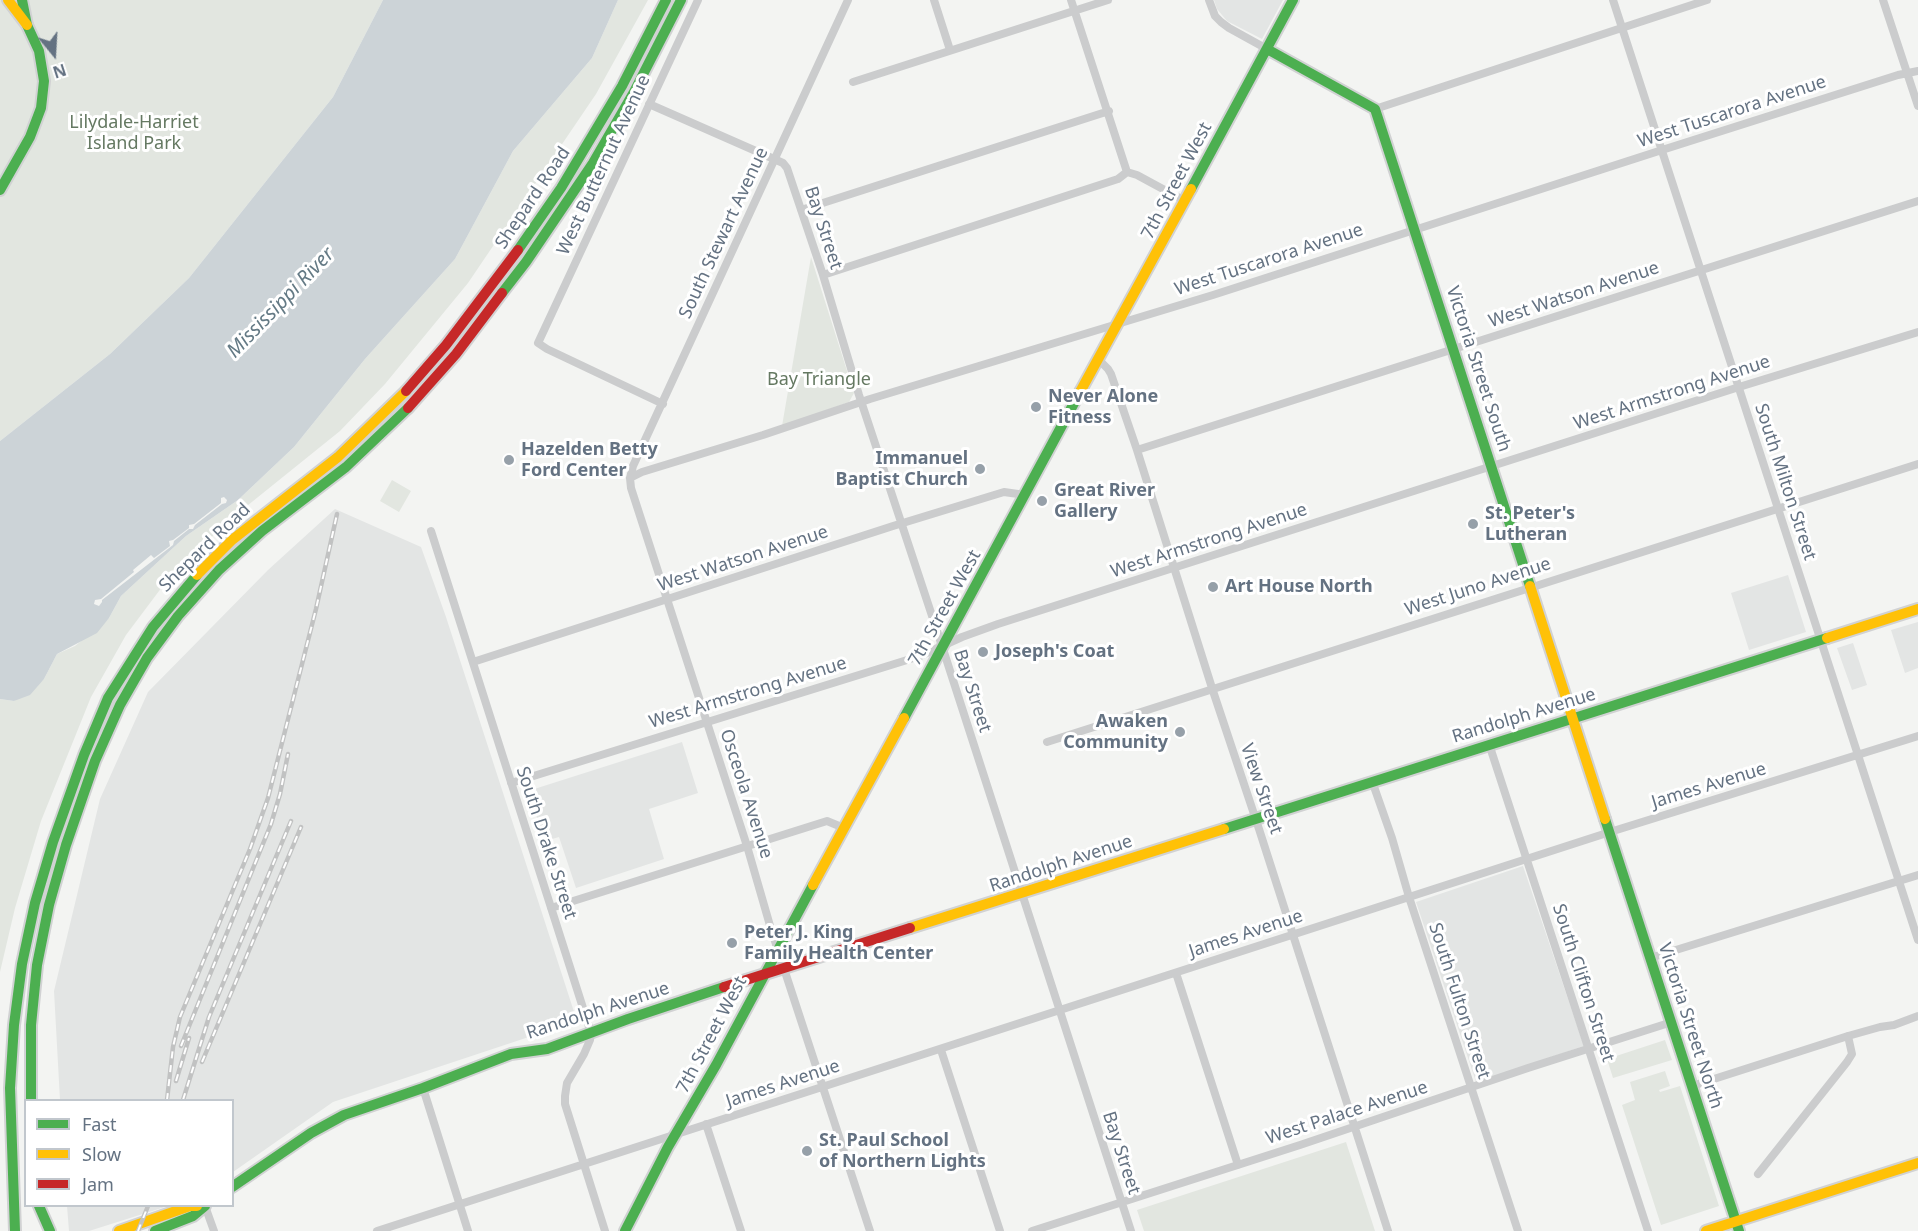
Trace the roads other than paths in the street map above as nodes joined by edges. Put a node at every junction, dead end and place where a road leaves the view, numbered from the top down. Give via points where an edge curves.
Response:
1 (8, 0) edge
2 (22, 0) edge
3 (666, 0) edge
4 (681, 0) edge
5 (698, 0) edge
6 (848, 0) edge
7 (934, 0) edge
8 (1071, 0) edge
9 (1107, 0) edge
10 (1209, 0) edge
11 (1293, 0) edge
12 (1613, 0) edge
13 (1707, 0) edge
14 (1883, 0) edge
15 (1075, 11) junction
16 (27, 25) junction
17 (1622, 27) junction
18 (1267, 49) junction
19 (950, 50) junction
20 (1918, 70) edge
21 (1907, 73) junction
22 (853, 82) dead end
23 (650, 104) junction
24 (1918, 106) edge
25 (1375, 109) junction
26 (1108, 111) junction
27 (1662, 150) junction
28 (774, 159) junction
29 (1127, 172) junction
30 (0, 190) edge
31 (1185, 201) junction
32 (1918, 201) edge
33 (801, 210) junction
34 (1415, 229) junction
35 (1701, 270) junction
36 (823, 275) junction
37 (1118, 324) junction
38 (1918, 332) edge
39 (1454, 349) junction
40 (1099, 360) junction
41 (1739, 387) junction
42 (861, 402) junction
43 (663, 404) junction
44 (1137, 450) junction
45 (1918, 464) edge
46 (1492, 467) junction
47 (630, 478) junction
48 (1024, 495) junction
49 (1778, 509) junction
50 (902, 523) junction
51 (431, 531) dead end
52 (1174, 568) junction
53 (1531, 586) junction
54 (667, 600) junction
55 (1918, 609) edge
56 (1821, 640) junction
57 (942, 646) junction
58 (472, 662) junction
59 (1212, 688) junction
60 (1573, 717) junction
61 (707, 722) junction
62 (1918, 736) edge
63 (1047, 742) dead end
64 (1489, 744) junction
65 (1858, 755) junction
66 (1372, 781) junction
67 (511, 783) junction
68 (1255, 818) junction
69 (844, 828) junction
70 (1610, 832) junction
71 (747, 846) junction
72 (1527, 859) junction
73 (1918, 875) edge
74 (1899, 881) junction
75 (1021, 894) junction
76 (1409, 897) junction
77 (551, 908) junction
78 (1293, 934) junction
79 (1918, 940) edge
80 (778, 948) junction
81 (1650, 958) junction
82 (785, 969) junction
83 (1176, 973) junction
84 (763, 976) junction
85 (1059, 1011) junction
86 (1918, 1016) edge
87 (1672, 1022) junction
88 (591, 1033) junction
89 (1848, 1036) junction
90 (1589, 1049) junction
91 (941, 1050) junction
92 (1692, 1086) junction
93 (823, 1087) junction
94 (1472, 1087) junction
95 (423, 1088) junction
96 (31, 1099) edge
97 (706, 1124) junction
98 (1354, 1126) junction
99 (677, 1133) junction
100 (1918, 1163) edge
101 (583, 1164) junction
102 (1238, 1165) junction
103 (1758, 1174) dead end
104 (234, 1186) edge
105 (1121, 1202) junction
106 (459, 1203) junction
107 (38, 1207) edge
108 (38, 1207) edge
109 (187, 1207) edge
110 (204, 1207) edge
111 (205, 1207) edge
112 (1738, 1226) edge
113 (15, 1231) edge
114 (39, 1231) edge
115 (50, 1231) edge
116 (119, 1231) edge
117 (155, 1231) edge
118 (213, 1231) edge
119 (377, 1231) edge
120 (468, 1231) edge
121 (605, 1231) edge
122 (625, 1231) edge
123 (741, 1231) edge
124 (870, 1231) edge
125 (1000, 1231) edge
126 (1032, 1231) edge
127 (1131, 1231) edge
128 (1389, 1231) edge
129 (1518, 1231) edge
130 (1648, 1231) edge
131 (1706, 1231) edge

1 - 16 main road
2 - 16 main road
3 - 113 main road, Shepard Road via 622,86 561,188 446,345 396,402 338,457 232,540 190,582 153,627 108,698 53,843 22,964 10,1088
4 - 96 main road, Shepard Road via 593,163 526,262 456,354 375,441 219,570 147,658 95,761 49,905 33,1005
5 - 23 street, West Butternut Avenue
6 - 28 street, South Stewart Avenue
7 - 19 street
8 - 15 street
9 - 15 street
10 - 18 street via 1221,22
11 - 18 main road, 7th Street West
12 - 17 street, South Milton Street
13 - 17 street
14 - 21 street
15 - 19 street
15 - 26 street
16 - 30 main road via 39,51 44,81 41,108 30,137
17 - 25 street
17 - 27 street, South Milton Street
18 - 25 main road
18 - 31 main road, 7th Street West
19 - 22 street
20 - 21 street, West Tuscarora Avenue
21 - 24 street
21 - 27 street, West Tuscarora Avenue
23 - 28 street, Bay Street
23 - 43 street, West Butternut Avenue via 538,344
25 - 34 main road, Victoria Street South
26 - 29 street
26 - 33 street
27 - 34 street, West Tuscarora Avenue
27 - 35 street, South Milton Street
28 - 33 street, Bay Street via 787,168
28 - 43 street, South Stewart Avenue
29 - 31 street
29 - 36 street via 1118,179
31 - 37 main road, 7th Street West
32 - 35 street, West Watson Avenue
33 - 36 street, Bay Street
34 - 37 street, West Tuscarora Avenue
34 - 39 main road, Victoria Street South
35 - 39 street, West Watson Avenue
35 - 41 street, South Milton Street
36 - 42 street, Bay Street
37 - 40 main road, 7th Street West
37 - 42 street, West Tuscarora Avenue
38 - 41 street, West Armstrong Avenue
39 - 44 street, West Watson Avenue
39 - 46 main road, Victoria Street South
40 - 44 street, View Street via 1111,374
40 - 48 main road, 7th Street West
41 - 46 street, West Armstrong Avenue
41 - 49 street, South Milton Street
42 - 47 street, West Tuscarora Avenue
42 - 50 street, Bay Street
43 - 47 street, South Stewart Avenue
44 - 52 street, View Street
45 - 49 street, West Juno Avenue
46 - 52 street, West Armstrong Avenue
46 - 53 main road, Victoria Street South
47 - 54 street, Osceola Avenue
48 - 50 street, West Watson Avenue via 1004,492
48 - 57 main road, 7th Street West
49 - 53 street, West Juno Avenue
49 - 56 street, South Milton Street
50 - 54 street, West Watson Avenue
50 - 57 street, Bay Street
51 - 58 street, South Drake Street
52 - 57 street, West Armstrong Avenue via 980,630
52 - 59 street, View Street
53 - 59 street, West Juno Avenue
53 - 60 main road, Victoria Street South
54 - 58 street, West Watson Avenue
54 - 61 street, Osceola Avenue
55 - 56 main road, Randolph Avenue
56 - 60 main road, Randolph Avenue
56 - 65 street, South Milton Street
57 - 61 street, West Armstrong Avenue
57 - 69 main road, 7th Street West
57 - 75 street, Bay Street
58 - 67 street, South Drake Street
59 - 63 street, West Juno Avenue
59 - 68 street, View Street
60 - 64 main road, Randolph Avenue
60 - 70 main road, Victoria Street South
61 - 67 street, West Armstrong Avenue
61 - 71 street, Osceola Avenue
62 - 65 street, James Avenue
64 - 66 main road, Randolph Avenue
64 - 72 street, South Clifton Street
65 - 70 street, James Avenue
65 - 74 street, South Milton Street
66 - 68 main road, Randolph Avenue
66 - 76 street, South Fulton Street
67 - 77 street, South Drake Street
68 - 75 main road, Randolph Avenue
68 - 78 street, View Street
69 - 71 street via 827,821
69 - 80 main road, 7th Street West
70 - 72 street, James Avenue
70 - 81 main road, Victoria Street North
71 - 77 street
71 - 80 street, Osceola Avenue
72 - 76 street, James Avenue
72 - 90 street, South Clifton Street
73 - 74 street
74 - 79 street, South Milton Street
74 - 81 street
75 - 82 main road, Randolph Avenue
75 - 85 street, Bay Street
76 - 78 street, James Avenue
76 - 94 street, South Fulton Street
77 - 88 street, South Drake Street
78 - 83 street, James Avenue
78 - 98 street, View Street
80 - 82 street, Osceola Avenue
80 - 84 main road, 7th Street West
81 - 87 main road, Victoria Street North
82 - 84 main road, Randolph Avenue
82 - 93 street
83 - 85 street, James Avenue
83 - 102 street
84 - 88 main road, Randolph Avenue
84 - 99 main road, 7th Street West
85 - 91 street, James Avenue
85 - 105 street, Bay Street
86 - 89 street
87 - 90 street, West Palace Avenue
87 - 92 main road, Victoria Street North
88 - 95 main road, Randolph Avenue via 547,1049 511,1054
88 - 101 street via 567,1083 565,1096
89 - 92 street
89 - 103 street via 1852,1054 1847,1062
90 - 94 street, West Palace Avenue
90 - 130 street, South Clifton Street
91 - 93 street, James Avenue
91 - 125 street
92 - 112 main road, Victoria Street North
93 - 97 street, James Avenue
93 - 124 street
94 - 98 street, West Palace Avenue
94 - 129 street, South Fulton Street
95 - 104 main road, Randolph Avenue via 330,1122
95 - 106 street
97 - 99 street, James Avenue
97 - 123 street
98 - 102 street, West Palace Avenue
98 - 128 street, View Street
99 - 101 street, James Avenue
99 - 122 main road, 7th Street West
100 - 112 main road
101 - 106 street, James Avenue
101 - 121 street
102 - 105 street, West Palace Avenue
105 - 126 street, West Palace Avenue
105 - 127 street, Bay Street
106 - 119 street, James Avenue
106 - 120 street
107 - 114 main road
108 - 115 main road
109 - 116 main road
110 - 117 main road via 193,1216
111 - 118 street
112 - 131 main road

